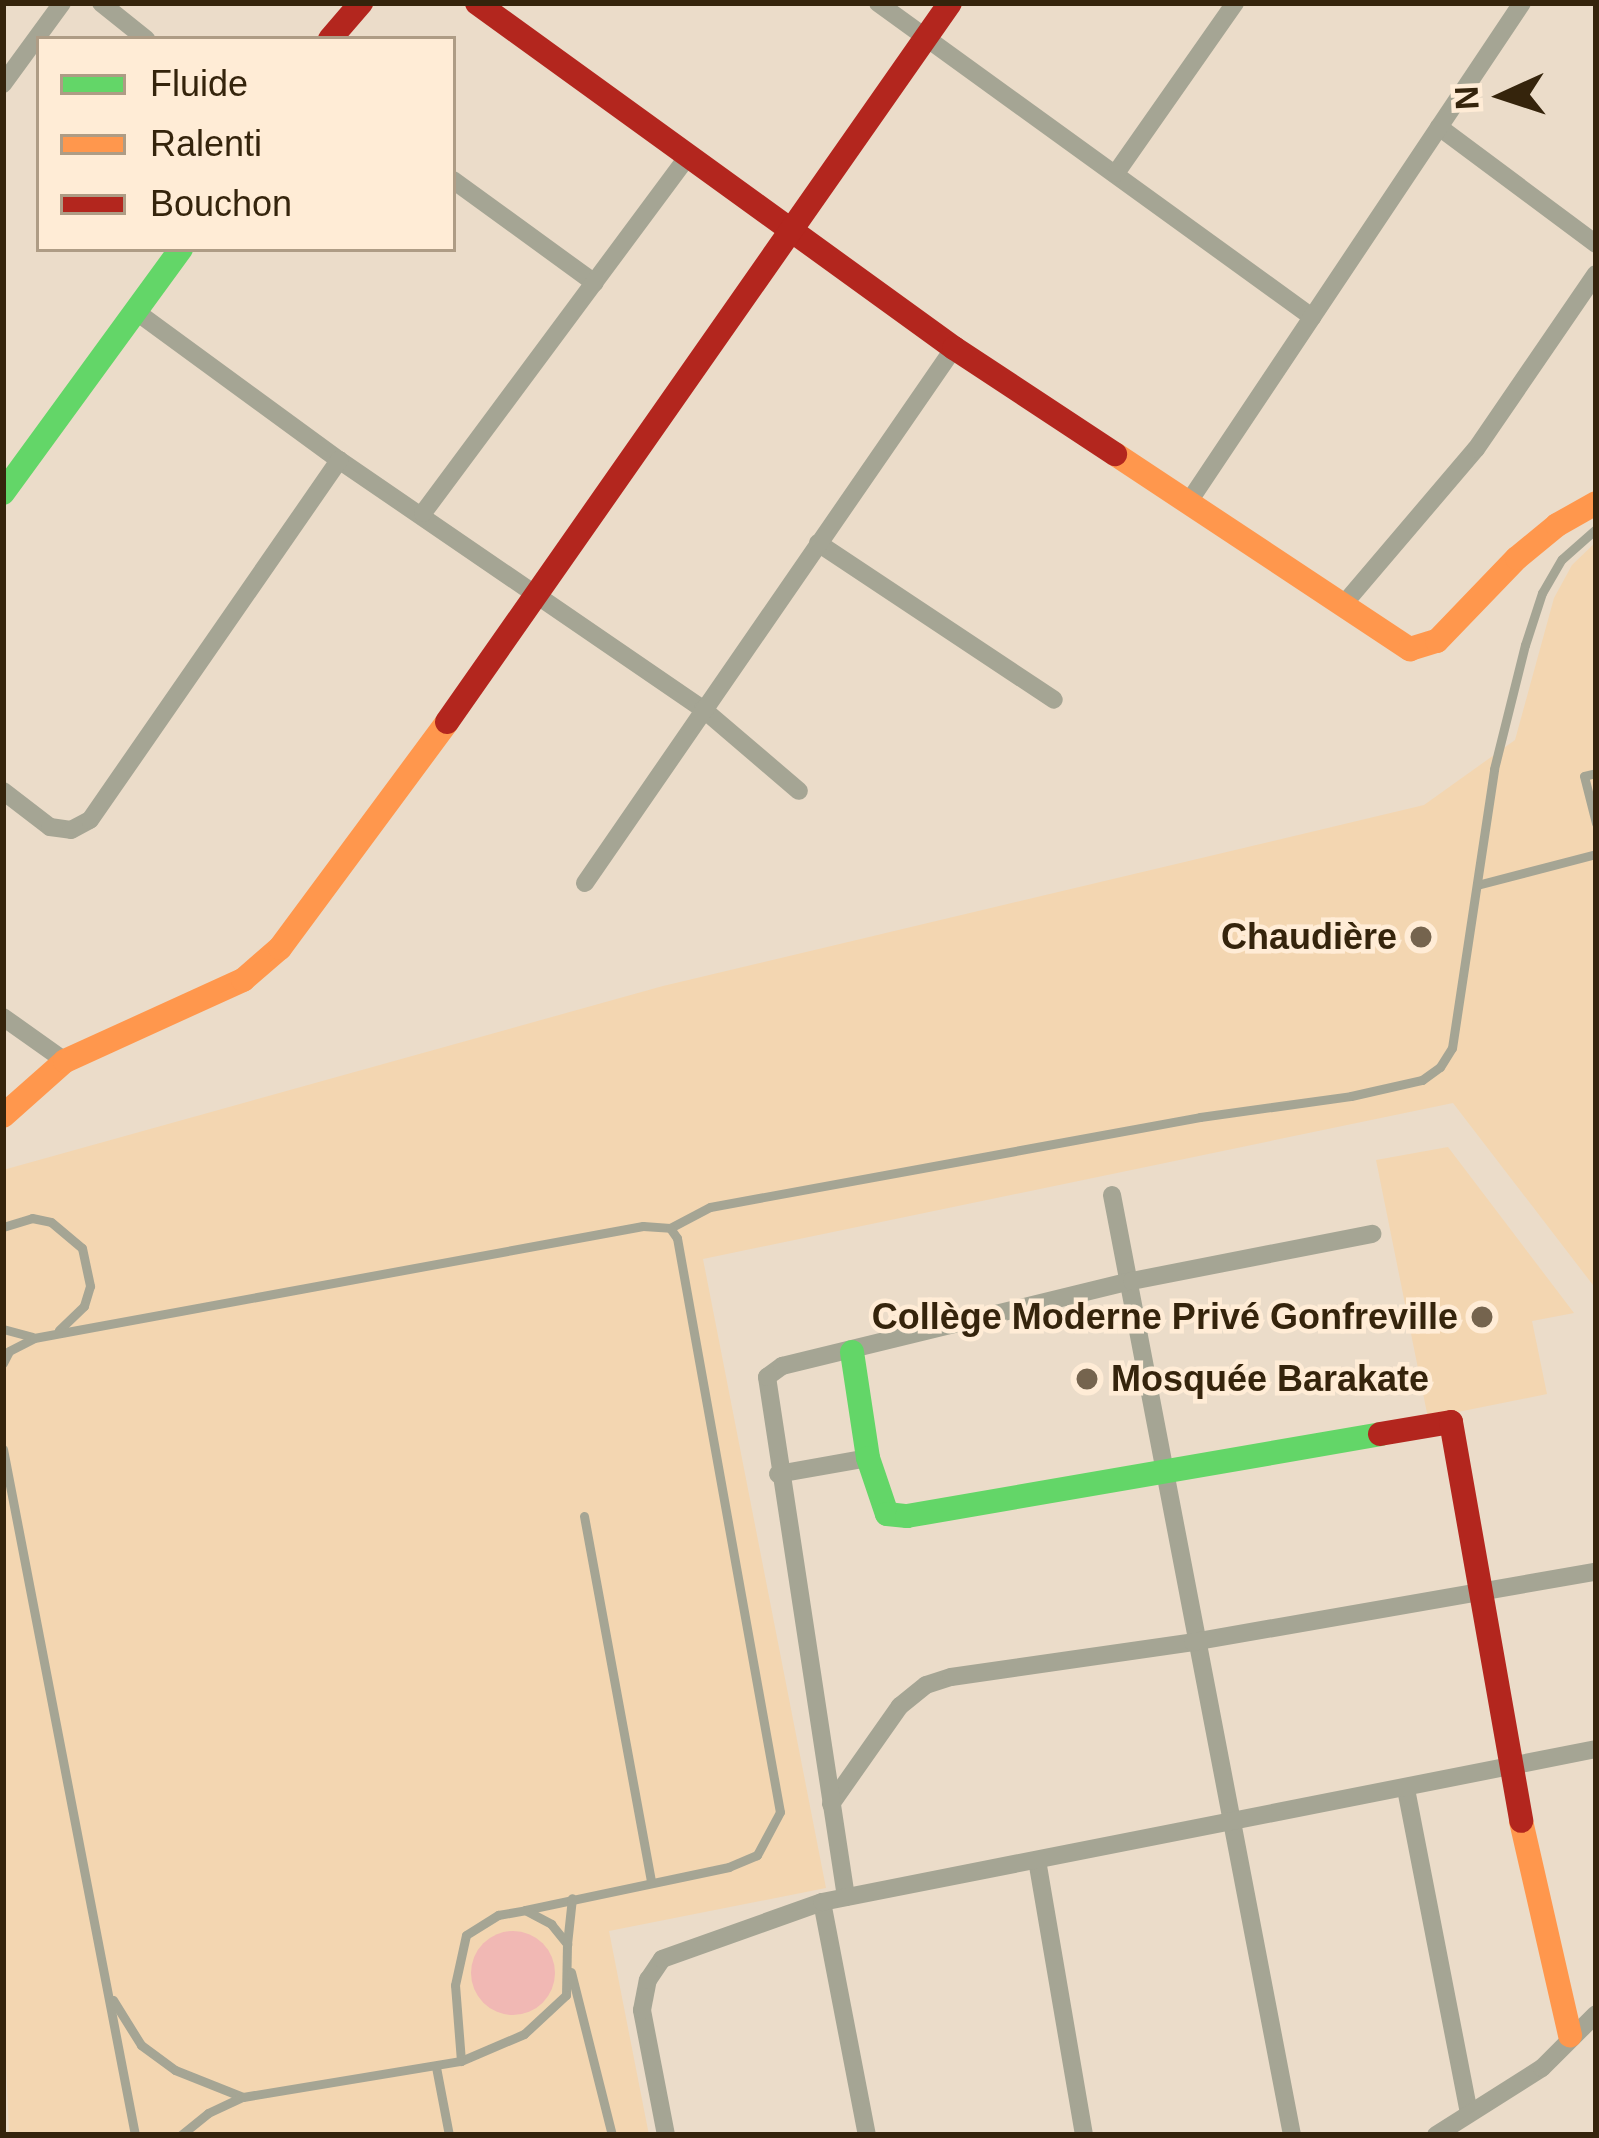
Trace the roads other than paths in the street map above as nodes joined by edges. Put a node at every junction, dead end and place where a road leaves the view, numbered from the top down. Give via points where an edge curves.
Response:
1 (62, 3) edge
2 (101, 3) edge
3 (362, 3) edge
4 (477, 3) edge
5 (878, 3) edge
6 (950, 3) edge
7 (1235, 3) edge
8 (1522, 3) edge
9 (922, 35) junction
10 (38, 36) edge
11 (142, 36) edge
12 (333, 36) edge
13 (36, 38) edge
14 (3, 83) edge
15 (1439, 127) junction
16 (689, 155) junction
17 (1116, 173) junction
18 (456, 182) edge
19 (788, 228) junction
20 (1596, 244) edge
21 (179, 252) edge
22 (1596, 274) edge
23 (595, 283) junction
24 (138, 313) junction
25 (1312, 317) junction
26 (954, 348) junction
27 (340, 460) junction
28 (3, 493) edge
29 (1188, 503) junction
30 (1596, 503) edge
31 (423, 513) junction
32 (1596, 529) edge
33 (818, 543) junction
34 (541, 594) junction
35 (1343, 605) junction
36 (1054, 700) dead end
37 (703, 709) junction
38 (1596, 772) edge
39 (800, 790) dead end
40 (3, 791) edge
41 (1596, 824) edge
42 (1596, 854) edge
43 (585, 883) dead end
44 (1477, 885) junction
45 (3, 1018) edge
46 (65, 1061) junction
47 (3, 1116) edge
48 (1112, 1195) dead end
49 (3, 1226) edge
50 (670, 1228) junction
51 (1372, 1234) dead end
52 (1132, 1280) junction
53 (3, 1329) edge
54 (34, 1338) junction
55 (852, 1352) junction
56 (3, 1363) edge
57 (3, 1449) edge
58 (868, 1458) junction
59 (1162, 1469) junction
60 (778, 1474) junction
61 (584, 1516) dead end
62 (1596, 1572) edge
63 (1481, 1595) junction
64 (1193, 1642) junction
65 (1596, 1749) edge
66 (1509, 1767) junction
67 (1406, 1789) junction
68 (831, 1804) junction
69 (1229, 1818) junction
70 (1037, 1860) junction
71 (651, 1881) junction
72 (846, 1897) junction
73 (572, 1898) junction
74 (822, 1902) junction
75 (525, 1910) junction
76 (567, 1944) junction
77 (571, 1970) junction
78 (109, 1993) junction
79 (1596, 2014) edge
80 (1570, 2035) junction
81 (461, 2061) junction
82 (436, 2067) junction
83 (243, 2097) junction
84 (1469, 2113) junction
85 (134, 2135) edge
86 (181, 2135) edge
87 (449, 2135) edge
88 (612, 2135) edge
89 (666, 2135) edge
90 (867, 2135) edge
91 (1084, 2135) edge
92 (1292, 2135) edge
93 (1436, 2135) edge

1 - 10 street
2 - 11 street
3 - 12 street
4 - 16 street
5 - 9 street
6 - 9 street
7 - 17 street
8 - 15 street
9 - 17 street
9 - 19 street
13 - 14 street
15 - 20 street
15 - 25 street
16 - 19 street
16 - 23 street
17 - 25 street
18 - 23 street
19 - 26 street
19 - 34 street
21 - 24 street
22 - 35 street via 1476,449
23 - 31 street
24 - 27 street
24 - 28 street
25 - 29 street
26 - 29 street
26 - 33 street
27 - 31 street
27 - 40 street via 90,820 71,830 50,827
29 - 35 street
30 - 35 street via 1517,558 1425,647 1410,649
31 - 34 street
32 - 44 lane via 1562,559 1542,592 1494,770
33 - 36 street
33 - 37 street
34 - 37 street
34 - 46 street via 280,947 243,980
37 - 39 street
37 - 43 street
38 - 41 lane via 1584,776
42 - 44 lane
44 - 50 lane via 1452,1048 1422,1080 710,1207
45 - 46 street
46 - 47 street
48 - 52 street
49 - 54 lane via 51,1222 82,1248 90,1267 84,1306 71,1322
50 - 54 lane via 643,1226
50 - 71 lane via 780,1812 757,1855
51 - 52 street
52 - 55 street
52 - 59 street
53 - 54 lane
54 - 56 lane
55 - 58 street
55 - 60 street via 782,1366 767,1377
57 - 78 lane
58 - 59 street via 887,1514 907,1516
58 - 60 street
59 - 63 street via 1450,1423
59 - 64 street
60 - 68 street
61 - 71 lane
62 - 63 street
63 - 64 street
63 - 66 street
64 - 68 street via 926,1684 900,1706
64 - 69 street
65 - 66 street
66 - 67 street
66 - 80 street
67 - 69 street
67 - 84 street
68 - 72 street
69 - 70 street
69 - 92 street
70 - 72 street
70 - 91 street
71 - 73 lane
72 - 74 street
73 - 75 lane
73 - 76 lane
74 - 89 street via 662,1959 642,2010
74 - 90 street
75 - 76 lane
75 - 81 lane via 466,1935 455,1985
76 - 77 lane
77 - 81 lane via 566,1995 545,2020
77 - 88 lane
78 - 83 lane via 141,2045 175,2070
78 - 85 lane
79 - 80 street
80 - 84 street via 1542,2068
81 - 82 lane
82 - 83 lane
82 - 87 lane
83 - 86 lane
84 - 93 street

